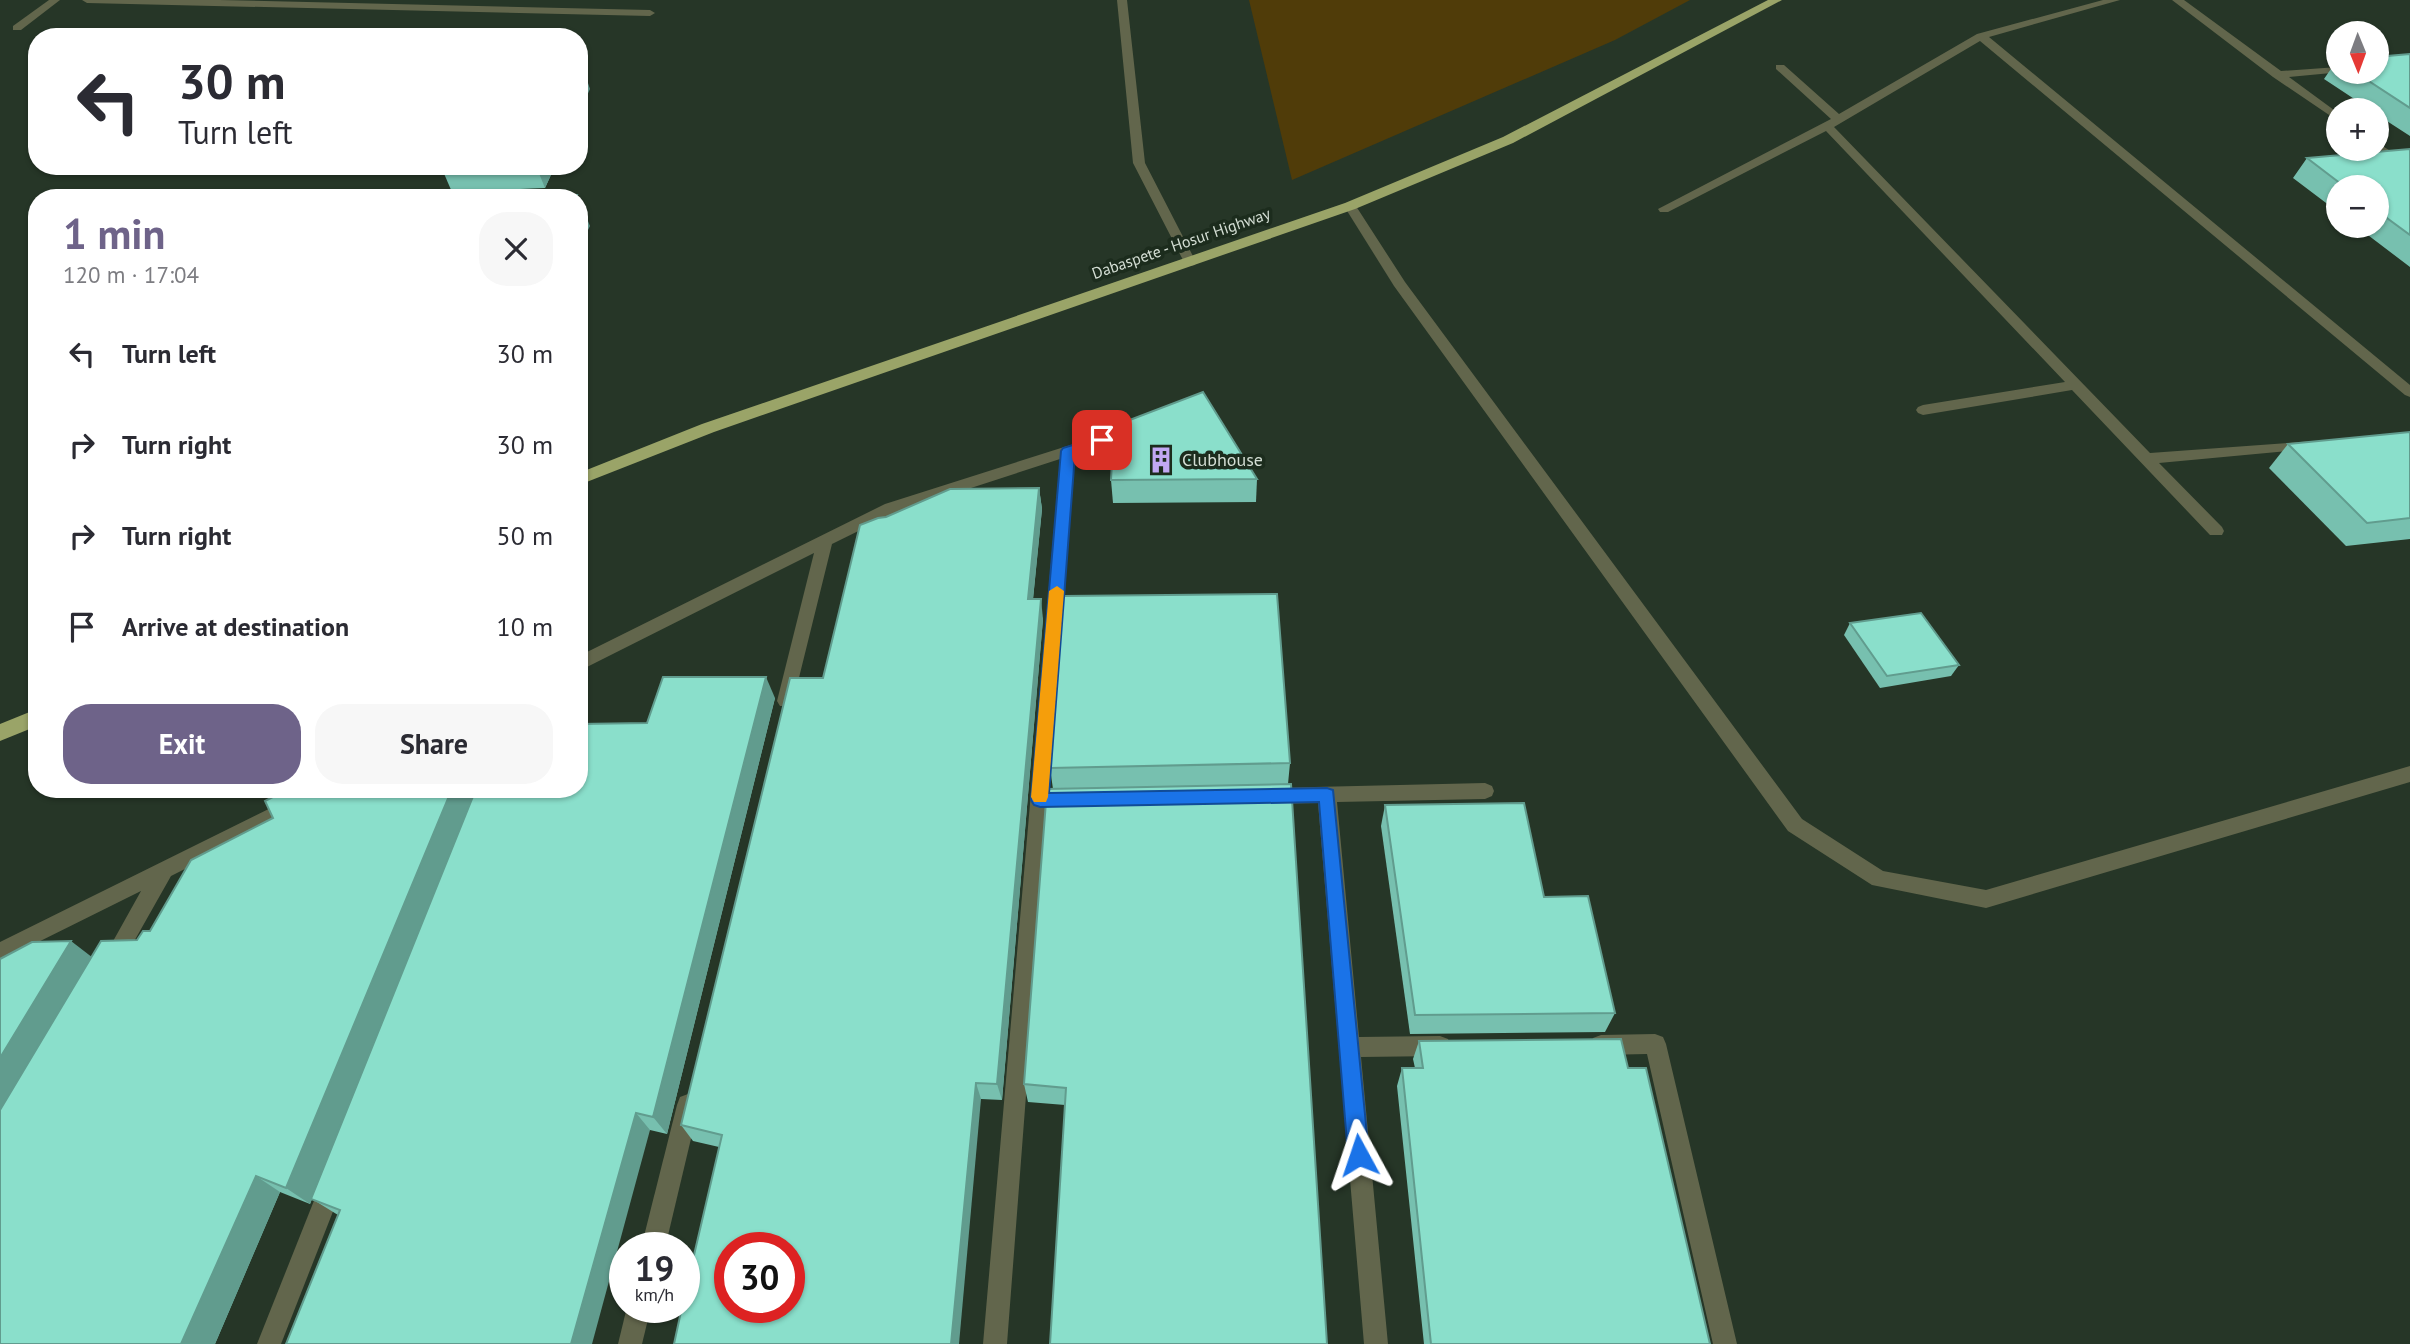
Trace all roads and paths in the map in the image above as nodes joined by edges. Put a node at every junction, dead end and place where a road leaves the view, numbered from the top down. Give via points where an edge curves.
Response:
1 (55, 0) edge
2 (87, 0) edge
3 (1122, 0) edge
4 (1776, 0) edge
5 (2115, 0) edge
6 (2177, 0) edge
7 (650, 13) dead end
8 (17, 27) dead end
9 (1981, 36) junction
10 (1780, 67) dead end
11 (2326, 71) edge
12 (2277, 75) junction
13 (2326, 110) edge
14 (1832, 123) junction
15 (2389, 154) edge
16 (2410, 169) edge
17 (1350, 206) junction
18 (1664, 209) dead end
19 (1190, 262) junction
20 (2074, 385) junction
21 (2410, 393) edge
22 (1923, 410) dead end
23 (1102, 440) dead end
24 (2326, 443) edge
25 (1068, 451) junction
26 (2145, 459) junction
27 (588, 475) edge
28 (2216, 531) dead end
29 (825, 541) junction
30 (588, 660) edge
31 (782, 718) edge
32 (28, 721) edge
33 (0, 733) edge
34 (2410, 774) edge
35 (1485, 792) dead end
36 (1327, 795) junction
37 (1259, 796) edge
38 (309, 798) edge
39 (164, 870) junction
40 (0, 952) edge
41 (103, 976) edge
42 (1586, 1045) edge
43 (1461, 1046) edge
44 (1349, 1047) junction
45 (693, 1085) edge
46 (340, 1163) edge
47 (657, 1232) edge
48 (635, 1323) edge
49 (269, 1344) edge
50 (630, 1344) edge
51 (995, 1344) edge
52 (1376, 1344) edge
53 (1725, 1344) edge

1 - 8 street
2 - 7 street
3 - 19 street via 1139,163
4 - 17 highway, Dabaspete - Hosur Highway via 1507,140
5 - 9 street
6 - 12 street
9 - 14 street
9 - 21 street
10 - 14 street
11 - 12 street
12 - 13 street
14 - 18 street
14 - 20 street
15 - 16 street
17 - 19 highway, Dabaspete - Hosur Highway
17 - 34 street via 1399,283 1795,825 1878,879 1986,899
19 - 27 highway, Dabaspete - Hosur Highway via 708,428
20 - 22 street
20 - 26 street
23 - 25 street
24 - 26 street
25 - 29 street via 891,509
25 - 51 street via 1046,800
26 - 28 street
29 - 30 street
29 - 31 street
32 - 33 highway
35 - 36 street
36 - 37 street
36 - 44 street
38 - 39 street
39 - 40 street
39 - 41 street
42 - 53 street via 1655,1044
43 - 44 street
44 - 52 street
45 - 47 street
46 - 49 street
48 - 50 street

